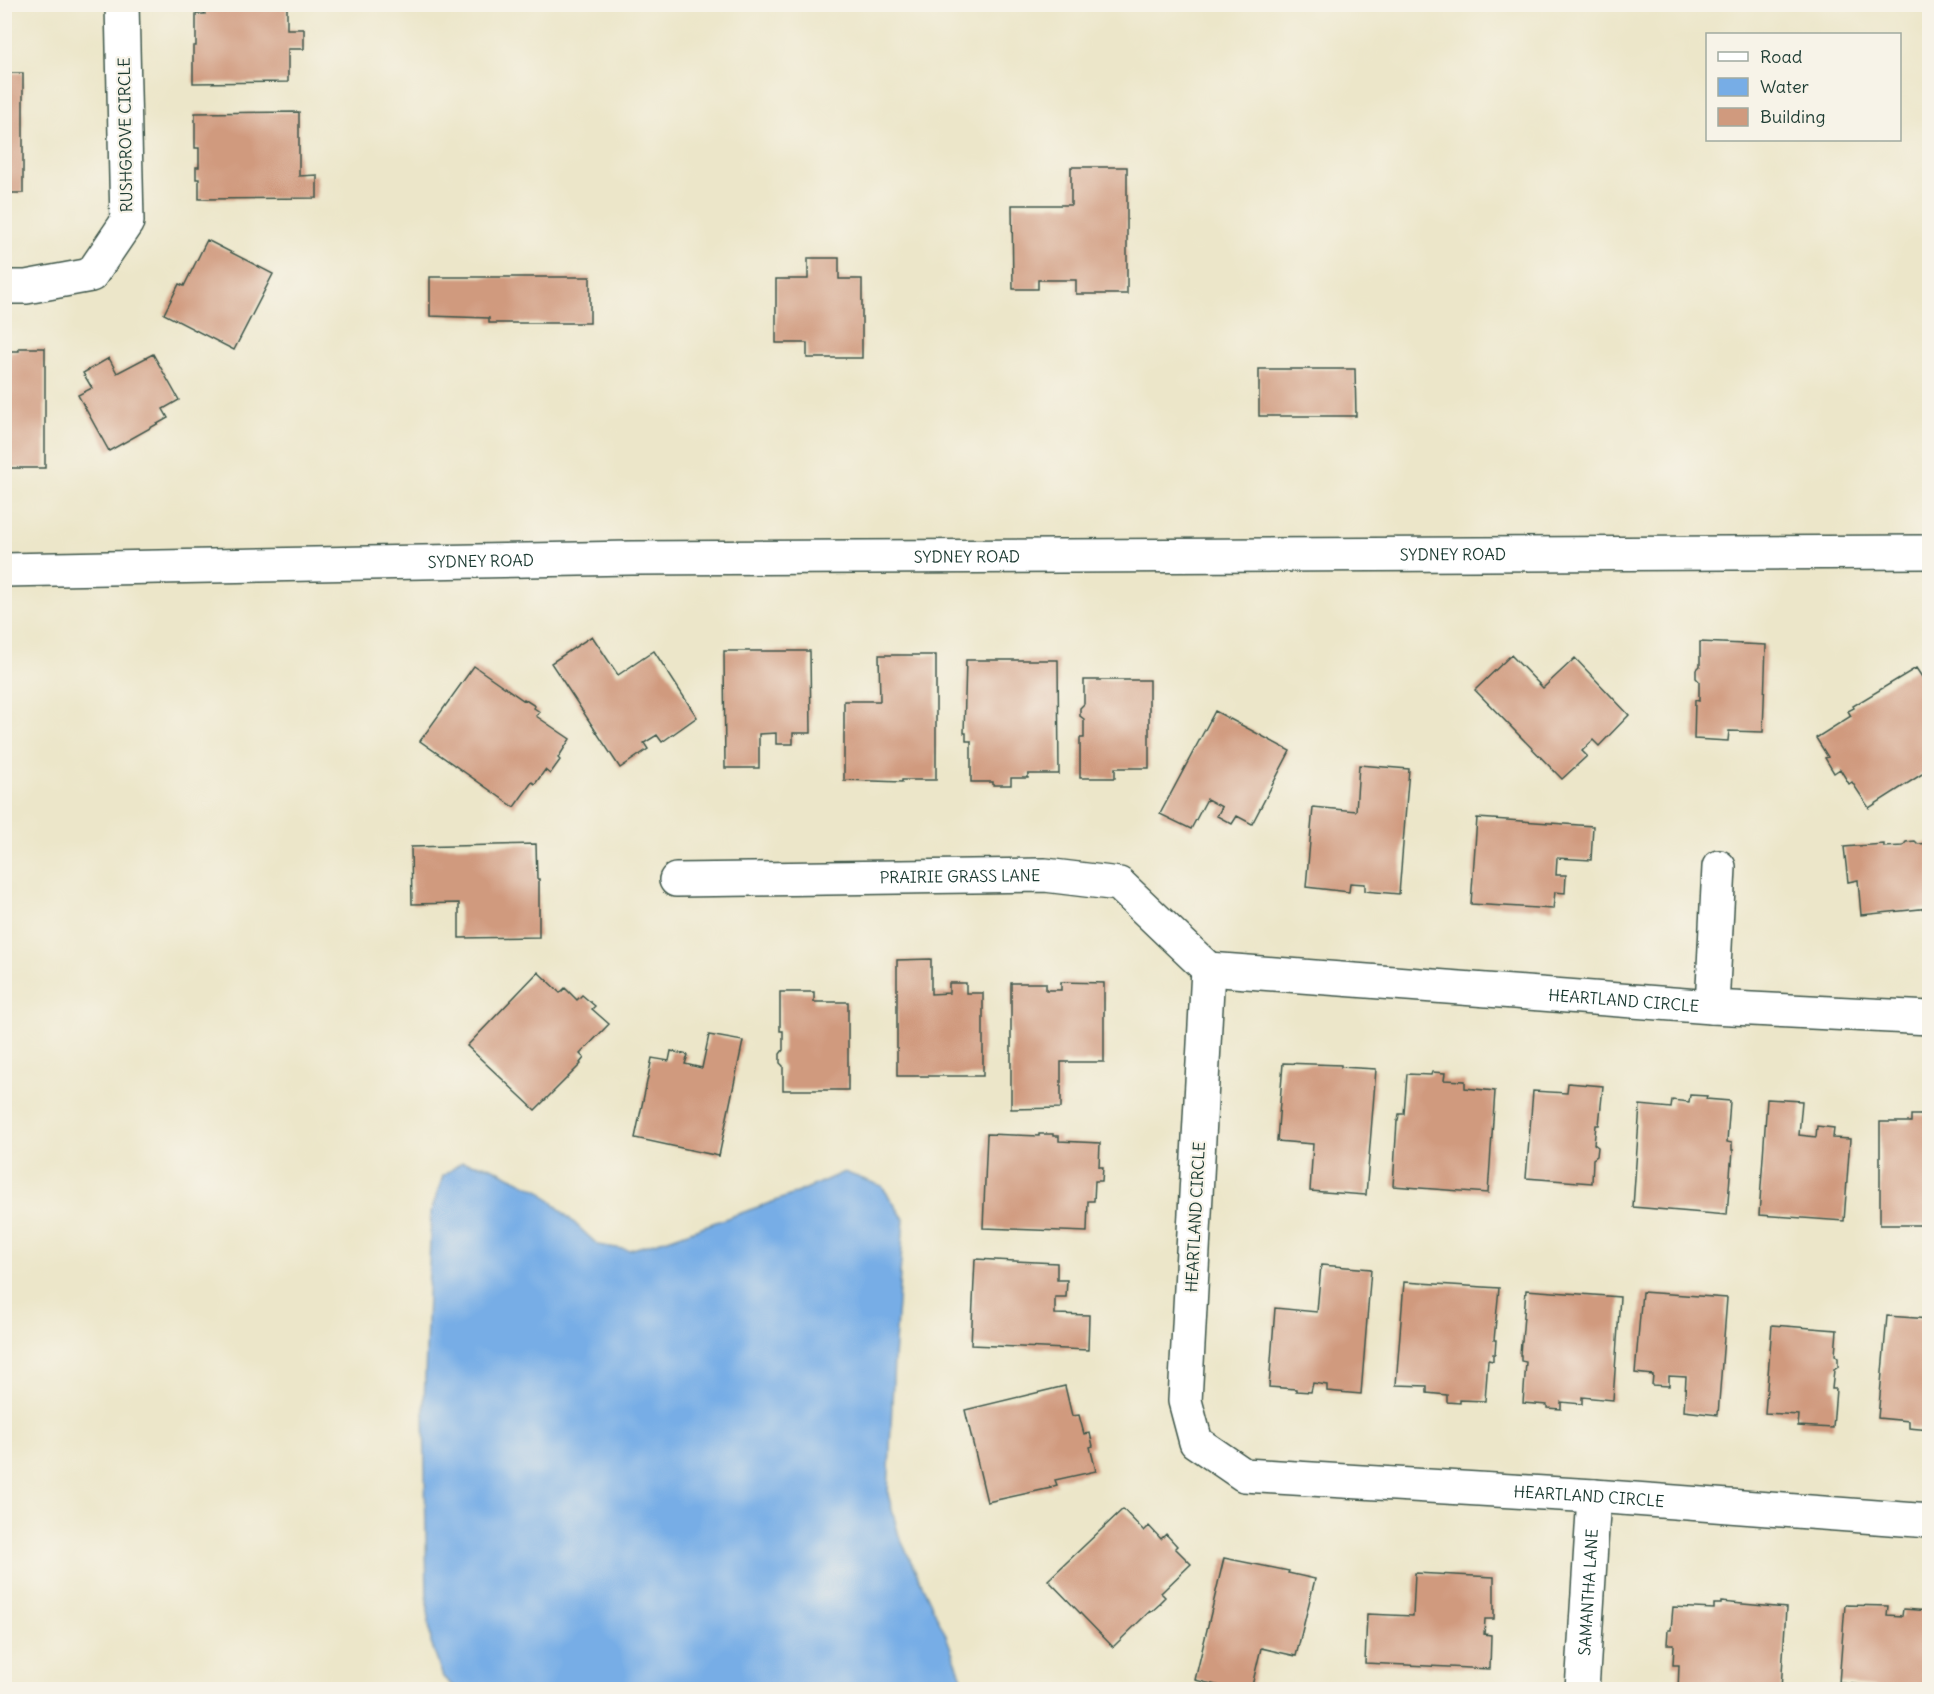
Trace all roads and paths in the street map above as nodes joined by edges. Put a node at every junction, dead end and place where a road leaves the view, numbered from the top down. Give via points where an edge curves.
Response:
1 (122, 4) edge
2 (4, 287) edge
3 (1929, 552) edge
4 (4, 570) edge
5 (1719, 867) dead end
6 (676, 880) dead end
7 (1208, 969) junction
8 (1712, 1007) junction
9 (1929, 1018) edge
10 (1594, 1496) junction
11 (1929, 1521) edge
12 (1582, 1689) edge

1 - 2 street, RUSHGROVE CIRCLE via 127,222 91,275
3 - 4 street, SYDNEY ROAD via 631,558
5 - 8 street
6 - 7 street, PRAIRIE GRASS LANE via 1045,875 1119,884
7 - 8 street, HEARTLAND CIRCLE
7 - 10 street, HEARTLAND CIRCLE via 1185,1401 1196,1442 1244,1475
8 - 9 street, HEARTLAND CIRCLE
10 - 11 street, HEARTLAND CIRCLE
10 - 12 street, SAMANTHA LANE

